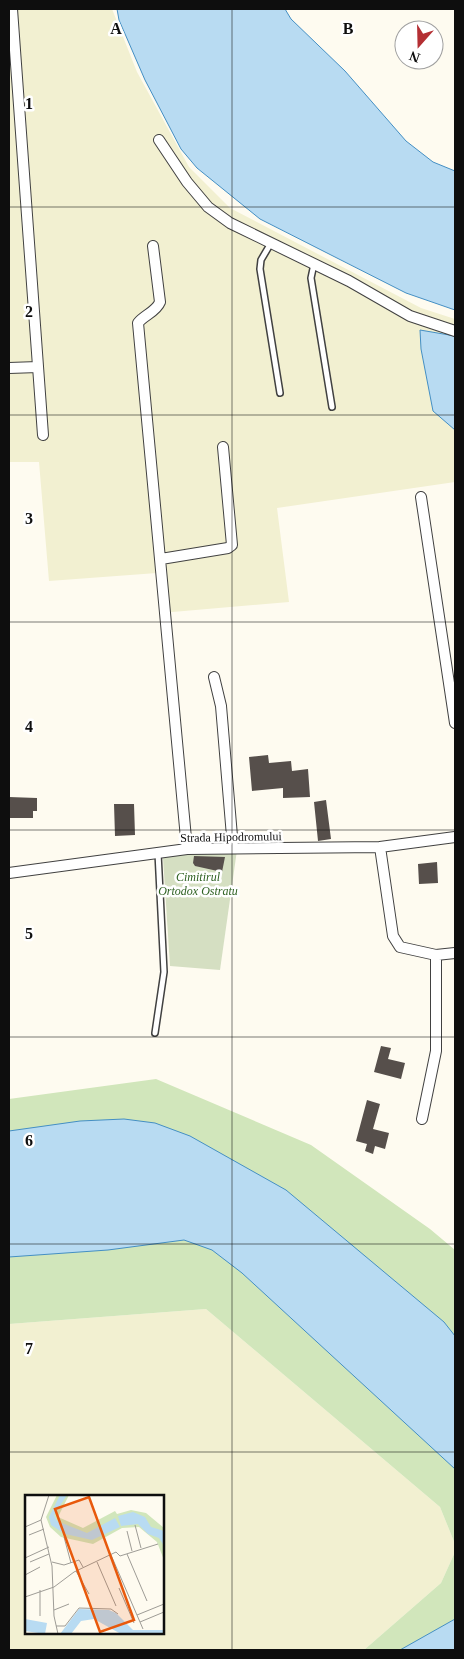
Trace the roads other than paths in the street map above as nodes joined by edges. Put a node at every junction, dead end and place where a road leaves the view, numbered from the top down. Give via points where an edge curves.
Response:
1 (12, 9) edge
2 (160, 140) dead end
3 (271, 243) junction
4 (153, 246) dead end
5 (314, 264) junction
6 (455, 331) edge
7 (38, 367) junction
8 (9, 368) edge
9 (280, 393) dead end
10 (332, 407) dead end
11 (42, 435) dead end
12 (223, 447) dead end
13 (421, 498) dead end
14 (161, 559) junction
15 (214, 677) dead end
16 (455, 723) edge
17 (455, 837) edge
18 (380, 847) junction
19 (233, 848) junction
20 (187, 849) junction
21 (158, 853) junction
22 (9, 873) edge
23 (455, 953) edge
24 (436, 955) junction
25 (155, 1034) dead end
26 (422, 1119) dead end

1 - 7 street
2 - 3 street via 187,182 208,206 230,223
3 - 5 street
3 - 9 lane via 261,260 260,269
4 - 14 street via 160,302 158,308 138,323
5 - 6 street via 410,316
5 - 10 lane via 311,278
7 - 8 street
7 - 11 street
12 - 14 street via 232,545
13 - 16 street
14 - 20 street
15 - 19 street via 221,706
17 - 18 street, Strada Hipodromului
18 - 19 street, Strada Hipodromului
18 - 24 street via 393,936 400,947
19 - 20 street, Strada Hipodromului
20 - 21 street, Strada Hipodromului
21 - 22 street, Strada Hipodromului
21 - 25 lane via 164,972
23 - 24 street
24 - 26 street via 436,1051

